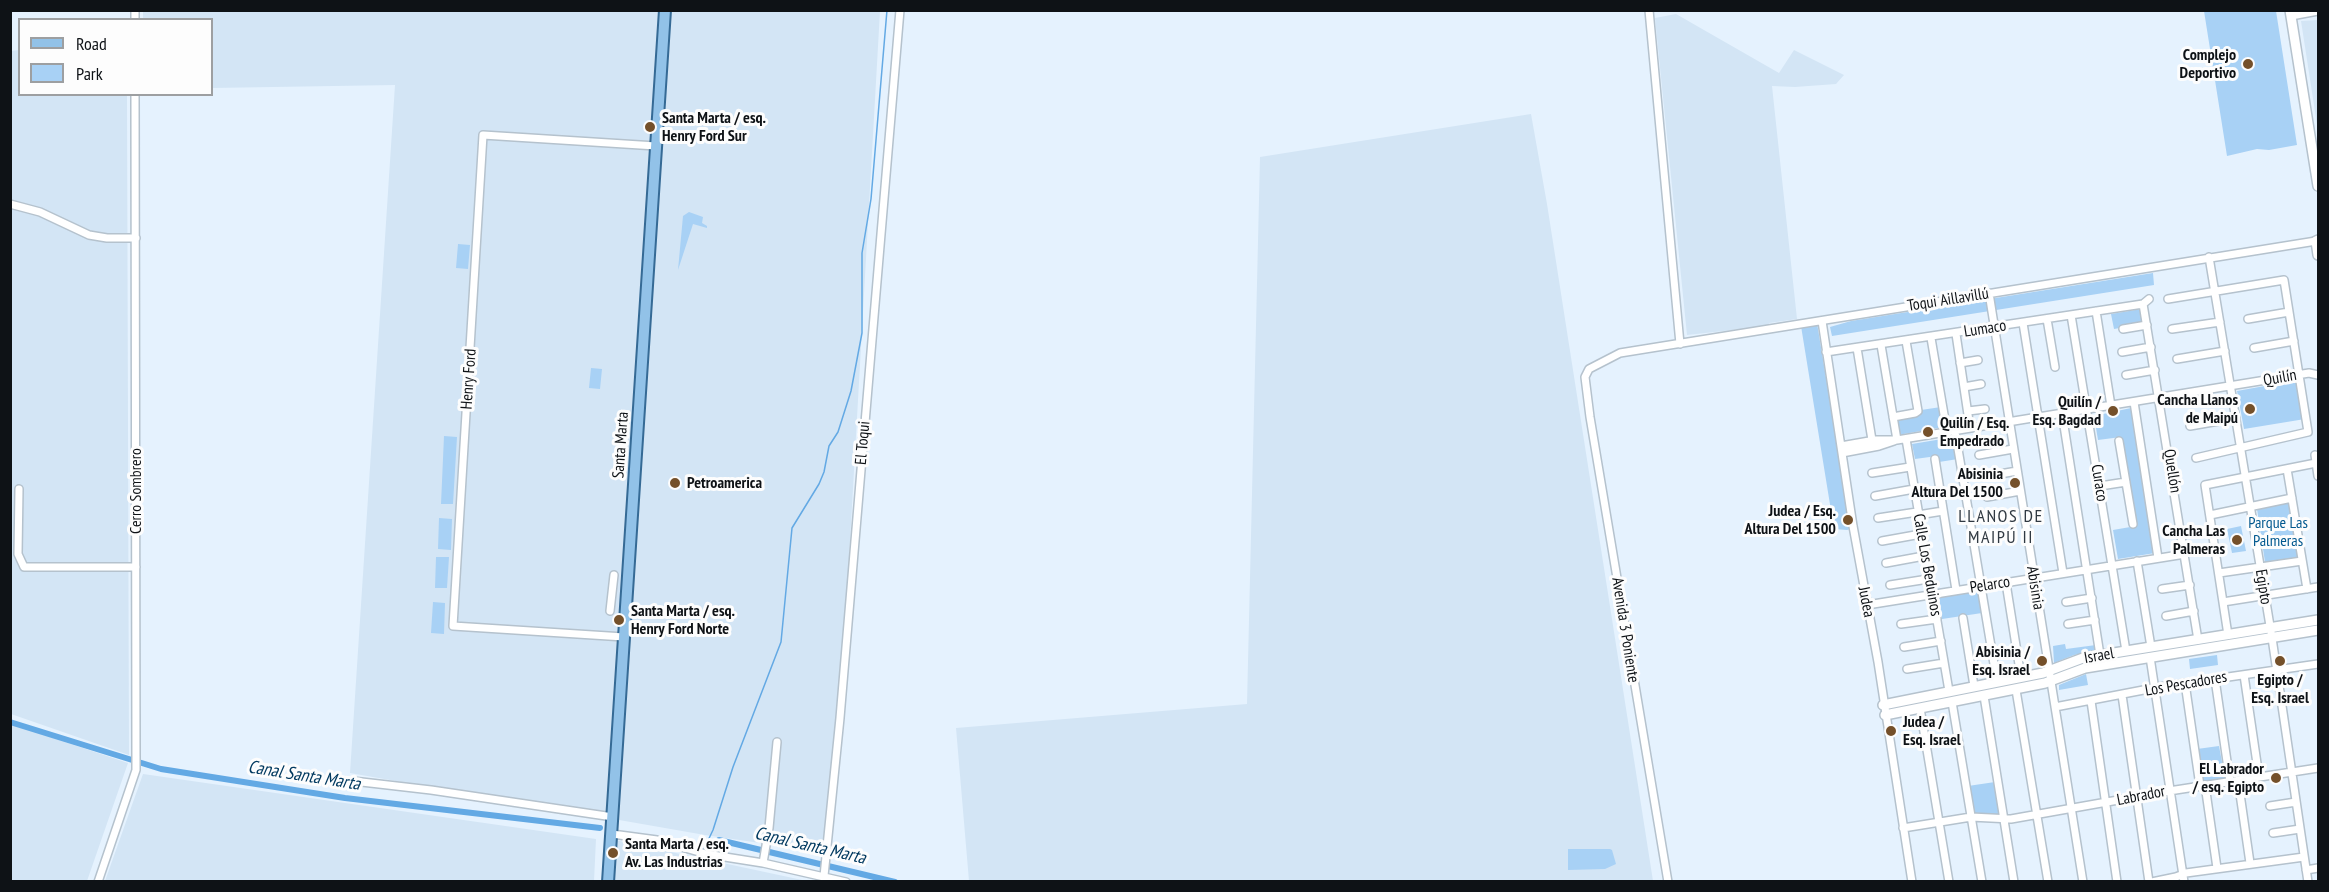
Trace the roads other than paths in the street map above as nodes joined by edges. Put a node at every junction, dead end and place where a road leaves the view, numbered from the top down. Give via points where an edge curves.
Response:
1 (665, 10) edge
2 (900, 10) edge
3 (1649, 10) edge
4 (2319, 11) edge
5 (2290, 13) edge
6 (135, 96) edge
7 (656, 146) junction
8 (2319, 186) edge
9 (10, 204) edge
10 (136, 238) junction
11 (2317, 240) edge
12 (2319, 255) edge
13 (2209, 257) junction
14 (2215, 292) junction
15 (1989, 293) junction
16 (2168, 299) dead end
17 (2146, 301) joint
18 (2096, 311) junction
19 (2289, 312) junction
20 (2071, 315) junction
21 (2047, 319) junction
22 (2248, 319) dead end
23 (1822, 321) junction
24 (2220, 322) junction
25 (2023, 323) junction
26 (2147, 325) junction
27 (1994, 328) junction
28 (2123, 329) dead end
29 (2172, 329) dead end
30 (1956, 334) junction
31 (1931, 338) junction
32 (1906, 341) junction
33 (2294, 341) junction
34 (1680, 344) junction
35 (1881, 345) junction
36 (2151, 347) junction
37 (1857, 348) junction
38 (2254, 348) dead end
39 (2225, 351) junction
40 (1826, 352) junction
41 (2122, 352) dead end
42 (2177, 359) dead end
43 (1977, 360) dead end
44 (1960, 363) junction
45 (2055, 367) dead end
46 (2319, 367) edge
47 (2155, 370) junction
48 (2309, 373) junction
49 (2300, 374) junction
50 (2126, 375) dead end
51 (2319, 375) edge
52 (1585, 377) joint
53 (1981, 384) dead end
54 (2231, 386) junction
55 (1964, 387) junction
56 (2160, 398) junction
57 (2134, 402) junction
58 (2111, 406) junction
59 (1985, 409) dead end
60 (2087, 409) junction
61 (1968, 411) junction
62 (2062, 413) junction
63 (1893, 417) junction
64 (2038, 417) junction
65 (2236, 418) junction
66 (2009, 422) junction
67 (2190, 426) dead end
68 (1970, 428) junction
69 (1951, 431) junction
70 (1905, 439) junction
71 (1872, 440) junction
72 (1896, 440) junction
73 (2120, 441) dead end
74 (2241, 448) junction
75 (1842, 449) junction
76 (2013, 449) junction
77 (1979, 455) dead end
78 (2196, 458) dead end
79 (1935, 459) dead end
80 (1910, 467) junction
81 (2287, 469) junction
82 (2017, 471) junction
83 (1872, 473) dead end
84 (2319, 476) edge
85 (1983, 477) dead end
86 (2246, 477) junction
87 (2126, 482) junction
88 (2100, 486) junction
89 (20, 489) dead end
90 (1914, 489) junction
91 (2020, 491) junction
92 (1875, 496) dead end
93 (1987, 497) dead end
94 (2292, 498) junction
95 (2250, 507) junction
96 (1943, 511) junction
97 (1918, 513) junction
98 (2210, 515) junction
99 (1878, 518) dead end
100 (2133, 524) dead end
101 (1921, 534) junction
102 (1882, 541) dead end
103 (2185, 554) junction
104 (1924, 556) junction
105 (2158, 558) junction
106 (2137, 561) junction
107 (2302, 561) junction
108 (1886, 563) dead end
109 (2112, 565) junction
110 (136, 567) junction
111 (2260, 567) junction
112 (2087, 570) junction
113 (2063, 573) junction
114 (2219, 573) junction
115 (614, 575) dead end
116 (2034, 578) junction
117 (1928, 579) junction
118 (2006, 582) junction
119 (1890, 585) dead end
120 (2190, 585) junction
121 (1981, 586) junction
122 (2319, 587) edge
123 (2162, 589) dead end
124 (2307, 589) junction
125 (1956, 590) junction
126 (1932, 594) junction
127 (2265, 595) junction
128 (2092, 598) junction
129 (2066, 602) dead end
130 (2223, 602) junction
131 (1867, 605) junction
132 (610, 611) dead end
133 (2194, 611) junction
134 (2166, 616) dead end
135 (1963, 618) dead end
136 (1937, 619) junction
137 (2095, 620) junction
138 (2319, 620) edge
139 (1901, 624) dead end
140 (2068, 624) dead end
141 (2319, 630) edge
142 (2271, 633) junction
143 (2229, 635) junction
144 (624, 637) junction
145 (1941, 640) junction
146 (2198, 640) junction
147 (1904, 647) dead end
148 (2126, 651) junction
149 (2150, 652) junction
150 (2100, 655) junction
151 (1944, 663) junction
152 (2318, 666) edge
153 (1907, 669) dead end
154 (2277, 670) junction
155 (2244, 675) junction
156 (2050, 676) junction
157 (2021, 677) junction
158 (2215, 679) junction
159 (1997, 682) junction
160 (2186, 683) junction
161 (1974, 686) junction
162 (2155, 689) junction
163 (2016, 690) junction
164 (1949, 691) junction
165 (2122, 695) junction
166 (1984, 696) junction
167 (2091, 701) junction
168 (1952, 702) junction
169 (1884, 705) junction
170 (2055, 707) junction
171 (1920, 708) junction
172 (1885, 715) junction
173 (777, 741) dead end
174 (2319, 768) edge
175 (2291, 772) junction
176 (2259, 777) junction
177 (353, 780) dead end
178 (2238, 780) junction
179 (2230, 782) junction
180 (2202, 786) junction
181 (2169, 791) junction
182 (2137, 797) junction
183 (2106, 802) junction
184 (2296, 802) junction
185 (2270, 806) dead end
186 (2071, 809) junction
187 (2037, 815) junction
188 (613, 817) junction
189 (1971, 817) junction
190 (2004, 819) junction
191 (1939, 822) junction
192 (1903, 828) junction
193 (2300, 829) junction
194 (2273, 833) dead end
195 (612, 834) junction
196 (2304, 857) junction
197 (763, 863) junction
198 (2250, 863) junction
199 (2217, 868) junction
200 (2319, 868) edge
201 (2306, 870) junction
202 (824, 872) junction
203 (2183, 878) edge
204 (98, 882) edge
205 (608, 882) edge
206 (846, 882) edge
207 (1668, 882) edge
208 (1912, 882) edge
209 (1949, 882) edge
210 (1982, 882) edge
211 (2014, 882) edge
212 (2048, 882) edge
213 (2083, 882) edge
214 (2117, 882) edge
215 (2151, 882) edge
216 (2308, 882) edge

1 - 7 main road, Santa Marta
2 - 202 street, El Toqui
3 - 34 street
4 - 5 street
5 - 8 street
6 - 10 street, Cerro Sombrero
7 - 144 main road, Santa Marta
7 - 144 street, Henry Ford via 483,135 453,626
9 - 10 street via 45,214 89,235
10 - 110 street, Cerro Sombrero
11 - 12 street
11 - 13 street, Toqui Aillavillú
13 - 14 street, Egipto
13 - 15 street, Toqui Aillavillú
14 - 16 street
14 - 19 street via 2284,280
14 - 24 street, Egipto
15 - 23 street, Toqui Aillavillú
15 - 27 street, Abisinia
17 - 18 street, Lumaco
17 - 26 street, Quellón
18 - 20 street, Lumaco
18 - 58 street
19 - 22 street
19 - 33 street
20 - 21 street, Lumaco
20 - 60 street, Curaco
21 - 25 street, Lumaco
21 - 45 street
23 - 34 street, Toqui Aillavillú
23 - 40 street, Judea
24 - 29 street
24 - 39 street, Egipto
25 - 27 street, Lumaco
25 - 64 street
26 - 28 street
26 - 36 street, Quellón
27 - 30 street, Lumaco
27 - 66 street, Abisinia
30 - 31 street, Lumaco
30 - 44 street
31 - 32 street, Lumaco
31 - 69 street
32 - 35 street, Lumaco
32 - 63 street via 1918,411
33 - 38 street
33 - 49 street
34 - 52 street, Toqui Aillavillú via 1611,356 1592,366
35 - 37 street, Lumaco
35 - 63 street
36 - 41 street
36 - 47 street, Quellón
37 - 40 street, Lumaco
37 - 71 street
39 - 42 street
39 - 54 street, Egipto
40 - 75 street, Judea
43 - 44 street
44 - 55 street
46 - 48 street, Quilín
47 - 50 street
47 - 56 street, Quellón
48 - 49 street, Quilín
48 - 51 street, Quilín
49 - 54 street, Quilín
49 - 74 street via 2308,432
52 - 207 street, Avenida 3 Poniente
53 - 55 street
54 - 56 street, Quilín
54 - 65 street, Egipto
55 - 61 street
56 - 57 street, Quilín
56 - 103 street, Quellón
57 - 58 street, Quilín
57 - 105 street
58 - 60 street, Quilín
59 - 61 street
60 - 62 street, Quilín
60 - 88 street, Curaco
61 - 68 street
62 - 64 street, Quilín
62 - 112 street
63 - 72 street
64 - 66 street, Quilín
64 - 113 street
65 - 67 street
65 - 74 street, Egipto
66 - 68 street, Quilín
66 - 76 street, Abisinia
68 - 69 street, Quilín
69 - 70 street, Quilín
69 - 121 street
70 - 72 street, Quilín
70 - 80 street, Calle Los Beduinos
71 - 72 street, Quilín
71 - 75 street, Quilín
72 - 75 street, Quilín via 1879,446
73 - 87 street
74 - 78 street
74 - 86 street, Egipto
75 - 131 street, Judea
76 - 77 street
76 - 82 street, Abisinia
79 - 96 street
80 - 83 street
80 - 90 street, Calle Los Beduinos
81 - 84 street via 2316,459
81 - 86 street
81 - 94 street
82 - 85 street
82 - 91 street, Abisinia
86 - 95 street, Egipto
86 - 98 street via 2205,485
87 - 88 street
87 - 100 street
88 - 109 street, Curaco
89 - 110 street via 18,554 24,567
90 - 92 street
90 - 97 street, Calle Los Beduinos
91 - 93 street
91 - 116 street, Abisinia
94 - 95 street
94 - 107 street
95 - 98 street
95 - 111 street, Egipto
96 - 97 street
96 - 125 street
97 - 99 street
97 - 101 street, Calle Los Beduinos
98 - 114 street
101 - 102 street
101 - 104 street, Calle Los Beduinos
103 - 105 street, Pelarco
103 - 120 street, Quellón
104 - 108 street
104 - 117 street, Calle Los Beduinos
105 - 106 street, Pelarco
106 - 109 street, Pelarco
106 - 149 street
107 - 111 street
107 - 124 street
109 - 112 street, Pelarco
109 - 148 street, Curaco
110 - 204 street, Cerro Sombrero via 135,770
111 - 114 street
111 - 127 street, Egipto
112 - 113 street, Pelarco
112 - 128 street
113 - 116 street, Pelarco
114 - 130 street
115 - 132 street
116 - 118 street, Pelarco
116 - 156 street, Abisinia
117 - 119 street
117 - 126 street, Calle Los Beduinos
118 - 121 street, Pelarco
118 - 157 street
120 - 123 street
120 - 133 street, Quellón
121 - 125 street, Pelarco
121 - 159 street
122 - 124 street
124 - 127 street
125 - 126 street, Pelarco
126 - 131 street, Pelarco
126 - 136 street, Calle Los Beduinos
127 - 130 street
127 - 142 street, Egipto
128 - 129 street
128 - 137 street
130 - 143 street
131 - 169 street, Judea
133 - 134 street
133 - 146 street, Quellón
135 - 161 street
136 - 139 street
136 - 145 street, Calle Los Beduinos
137 - 140 street
137 - 150 street
138 - 142 street, Israel
141 - 142 street, Israel
142 - 143 street, Israel
142 - 149 street, Israel
142 - 154 street, Egipto
143 - 146 street, Israel
144 - 188 main road, Santa Marta
145 - 147 street
145 - 151 street, Calle Los Beduinos
146 - 149 street, Israel
148 - 149 street, Israel
148 - 150 street, Israel
149 - 156 street, Israel
149 - 162 street
150 - 156 street, Israel via 2079,659
151 - 153 street
151 - 164 street, Calle Los Beduinos
152 - 154 street, Los Pescadores
154 - 155 street, Los Pescadores
154 - 175 street, Egipto
155 - 158 street, Los Pescadores
155 - 176 street
156 - 157 street, Israel
156 - 163 street, Israel
156 - 170 street, Abisinia
157 - 159 street, Israel
158 - 160 street, Los Pescadores
158 - 179 street
159 - 161 street, Israel
160 - 162 street, Los Pescadores
160 - 180 street
161 - 164 street, Israel
162 - 165 street, Los Pescadores
162 - 181 street
163 - 166 street, Israel
163 - 187 street
164 - 169 street, Israel
165 - 167 street, Los Pescadores
165 - 182 street
166 - 168 street, Israel
166 - 190 street
167 - 170 street, Los Pescadores
167 - 183 street
168 - 171 street, Israel
168 - 189 street
169 - 172 street, Judea
170 - 186 street, Abisinia
171 - 172 street, Israel
171 - 191 street
172 - 192 street, Judea
173 - 197 street
174 - 175 street, Labrador
175 - 176 street, Labrador
175 - 184 street, Egipto
176 - 178 street, Labrador
177 - 188 street
178 - 179 street, Labrador
178 - 198 street
179 - 180 street, Labrador
180 - 181 street, Labrador
180 - 199 street
181 - 182 street, Labrador
181 - 203 street
182 - 183 street, Labrador
182 - 215 street
183 - 186 street, Labrador
183 - 214 street
184 - 185 street
184 - 193 street, Egipto
186 - 187 street, Labrador
186 - 213 street, Abisinia
187 - 190 street, Labrador
187 - 212 street
188 - 195 main road, Santa Marta
189 - 190 street, Labrador
189 - 191 street, Labrador
189 - 210 street
190 - 211 street
191 - 192 street, Labrador
191 - 209 street
192 - 208 street, Judea
193 - 194 street
193 - 196 street, Egipto
195 - 197 street
195 - 205 main road, Santa Marta
196 - 198 street
196 - 201 street, Egipto
197 - 202 street
198 - 199 street
199 - 203 street
200 - 201 street
201 - 216 street, Egipto
202 - 206 street
203 - 215 street

